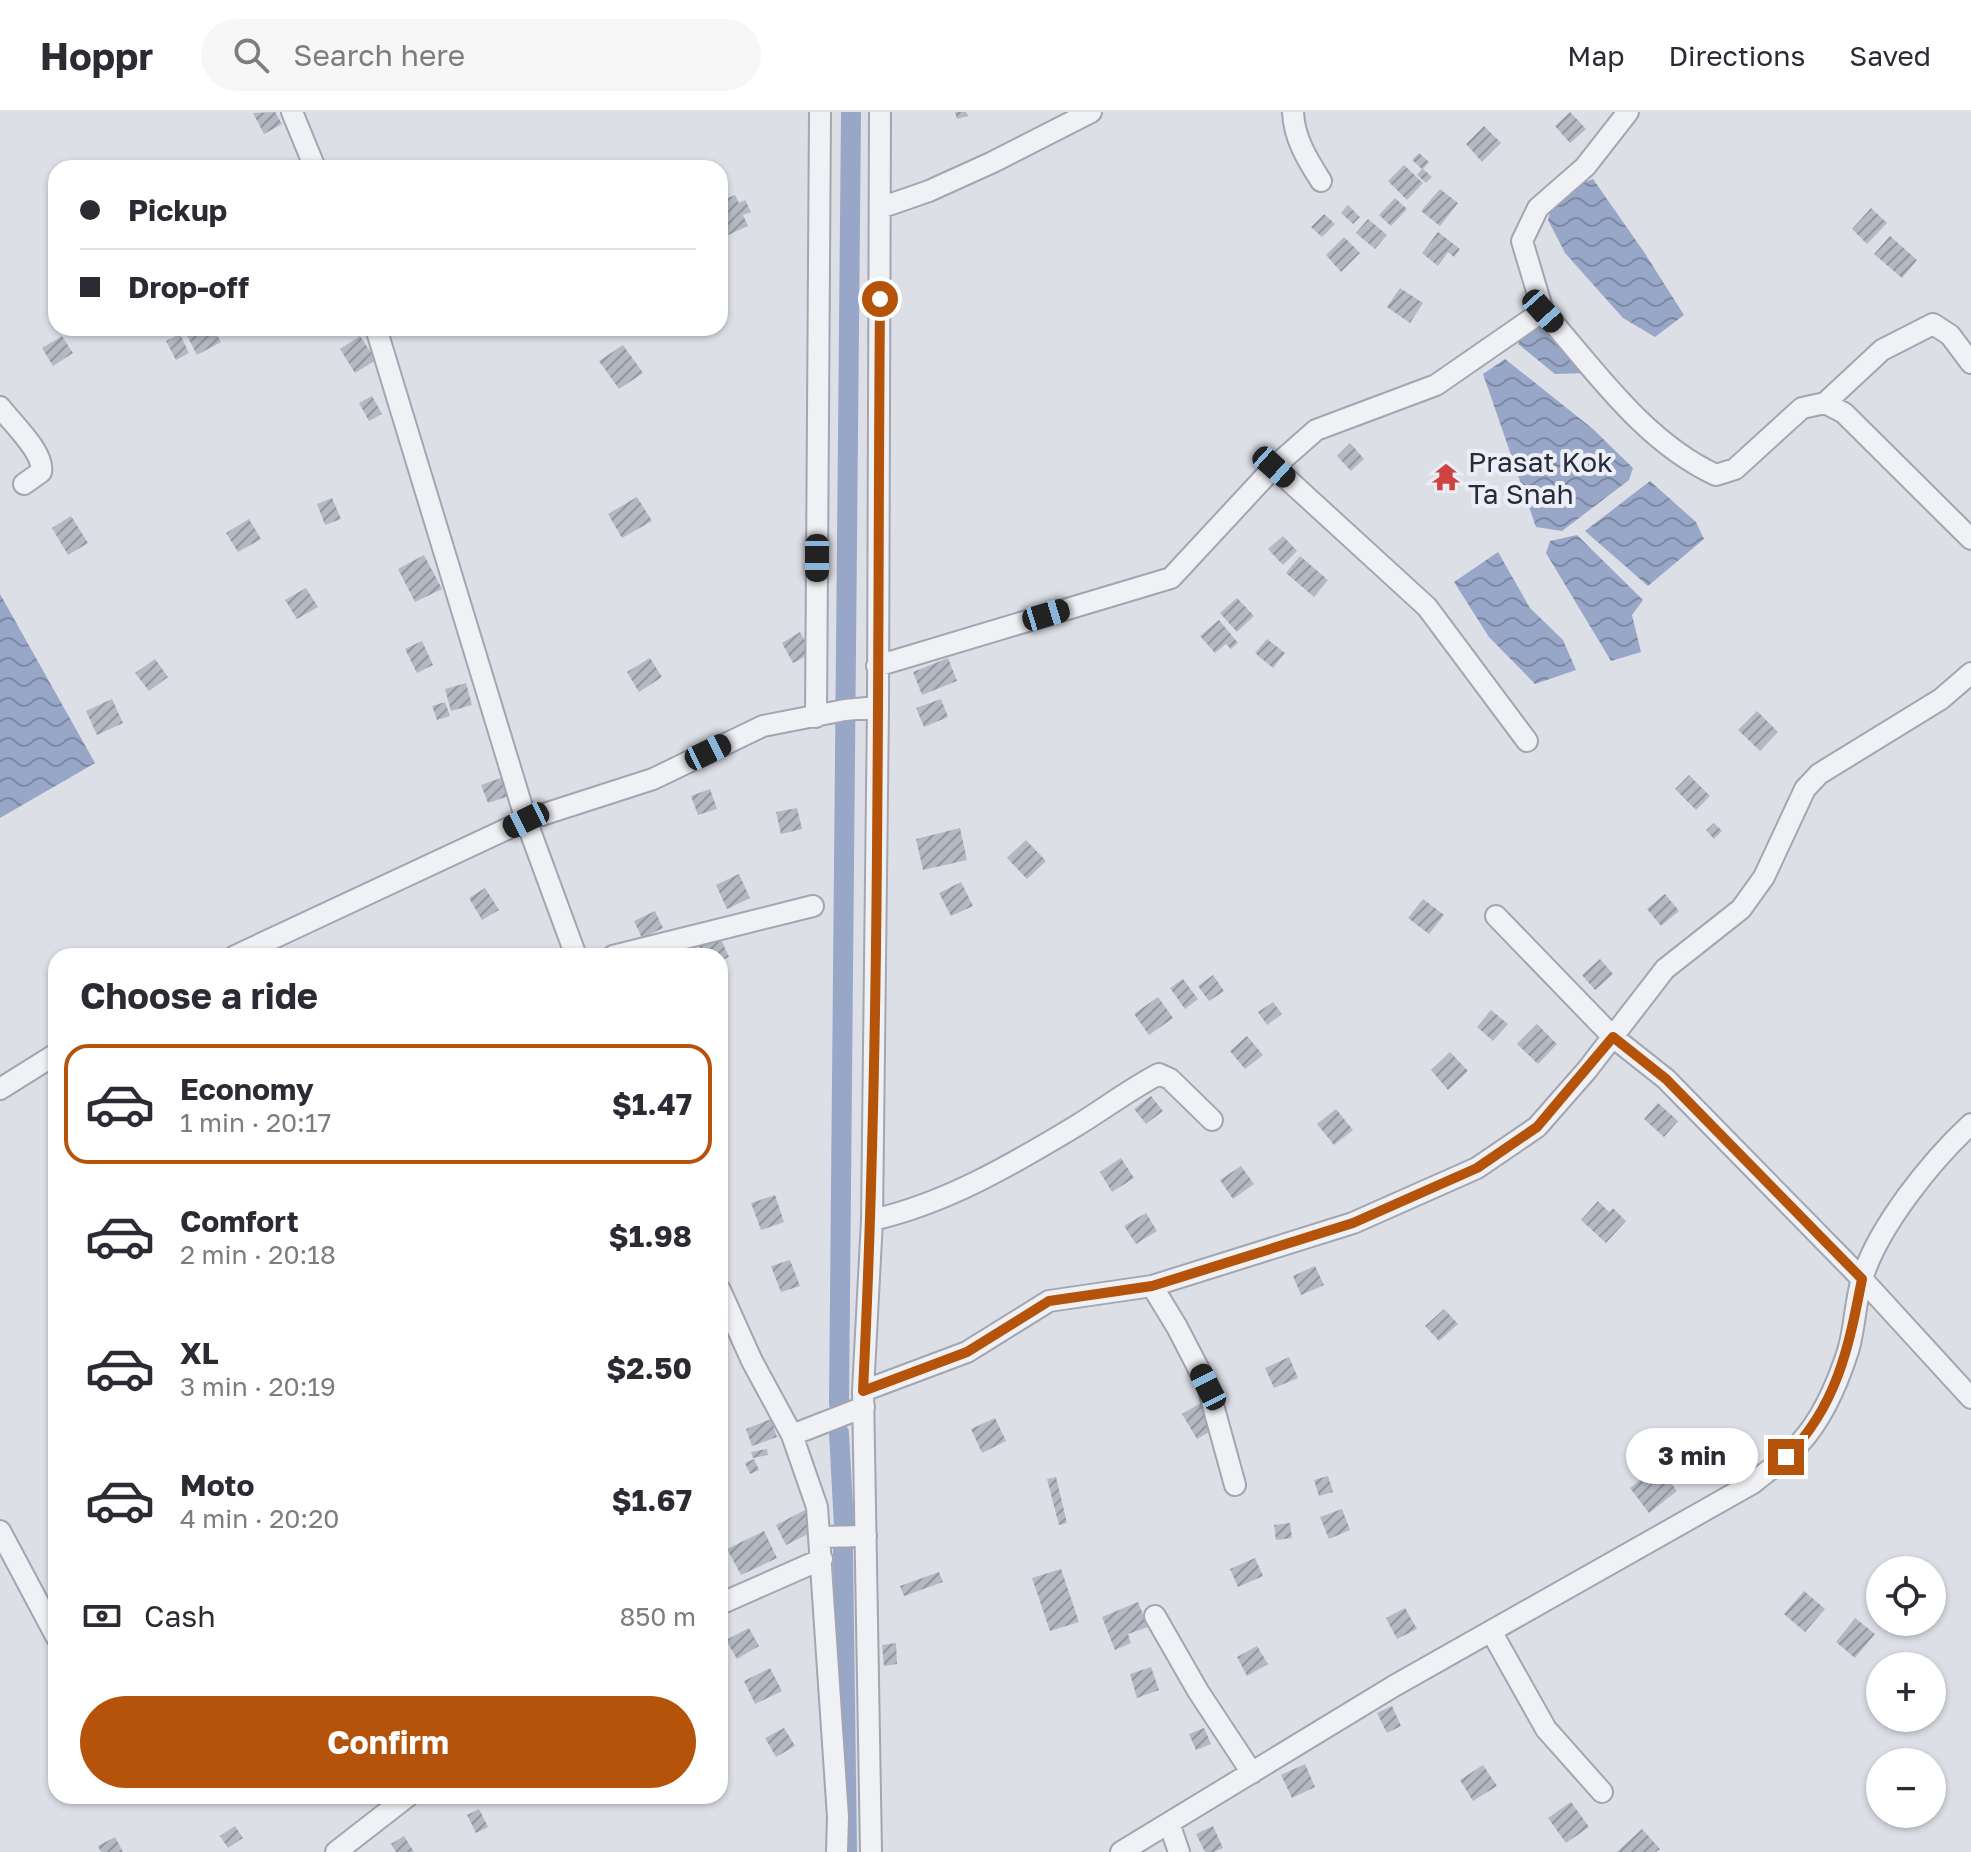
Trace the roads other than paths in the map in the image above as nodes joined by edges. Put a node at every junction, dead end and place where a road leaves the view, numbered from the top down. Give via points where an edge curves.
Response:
1 (292, 112) edge
2 (820, 112) edge
3 (880, 112) edge
4 (1091, 112) edge
5 (1293, 112) edge
6 (1628, 112) edge
7 (312, 160) edge
8 (1321, 181) dead end
9 (880, 208) junction
10 (1543, 311) junction
11 (378, 336) edge
12 (1971, 363) edge
13 (1825, 403) junction
14 (0, 407) edge
15 (1274, 467) junction
16 (24, 484) dead end
17 (1971, 539) edge
18 (877, 666) junction
19 (1971, 673) edge
20 (878, 707) junction
21 (816, 717) junction
22 (1527, 741) dead end
23 (526, 820) junction
24 (813, 906) dead end
25 (1496, 916) dead end
26 (252, 948) edge
27 (573, 948) edge
28 (645, 948) edge
29 (1613, 1037) junction
30 (48, 1059) edge
31 (0, 1089) edge
32 (1212, 1120) dead end
33 (1971, 1124) edge
34 (872, 1220) junction
35 (1862, 1279) junction
36 (1152, 1286) junction
37 (728, 1308) edge
38 (1971, 1397) edge
39 (864, 1399) junction
40 (792, 1435) junction
41 (1235, 1485) dead end
42 (0, 1531) edge
43 (866, 1536) junction
44 (820, 1537) junction
45 (822, 1559) junction
46 (728, 1600) edge
47 (1155, 1616) dead end
48 (48, 1621) edge
49 (1491, 1631) junction
50 (1252, 1773) junction
51 (1602, 1792) dead end
52 (398, 1804) edge
53 (1169, 1823) junction
54 (336, 1852) edge
55 (837, 1852) edge
56 (871, 1852) edge
57 (1121, 1852) edge
58 (1179, 1852) edge

1 - 7 street
2 - 21 street
3 - 9 street
4 - 9 street via 993,162
5 - 8 street via 1303,152
6 - 10 street via 1585,167 1538,208 1525,232 1522,241
9 - 18 street
10 - 13 street via 1616,400 1694,464 1716,475 1735,469 1802,408
10 - 15 street via 1436,385 1316,430
11 - 23 street
12 - 13 street via 1950,335 1933,324 1882,350
13 - 17 street via 1844,413
14 - 16 street via 43,464 41,472
15 - 18 street via 1171,578
15 - 22 street via 1427,607
18 - 20 street
19 - 29 street via 1941,699 1819,774 1805,789 1764,877 1741,909 1665,969
20 - 21 street
20 - 34 street
21 - 23 street via 763,726 653,779
23 - 26 street
23 - 27 street
24 - 28 street
25 - 29 street
29 - 35 street via 1666,1079
29 - 36 street via 1537,1127 1477,1168 1353,1223
30 - 31 street
32 - 34 street via 1159,1074 978,1181
33 - 35 street via 1905,1200 1880,1237
34 - 39 street
35 - 38 street
35 - 49 street via 1848,1349 1830,1396 1786,1457 1753,1483
36 - 39 street via 1049,1301 967,1352
36 - 41 street via 1208,1387
37 - 40 street
39 - 40 street
39 - 43 street
40 - 44 street via 817,1507
42 - 48 street
43 - 44 street
43 - 56 street
44 - 45 street
45 - 46 street
45 - 55 street
47 - 50 street
49 - 50 street
49 - 51 street via 1546,1729
50 - 53 street
52 - 54 street
53 - 57 street
53 - 58 street

